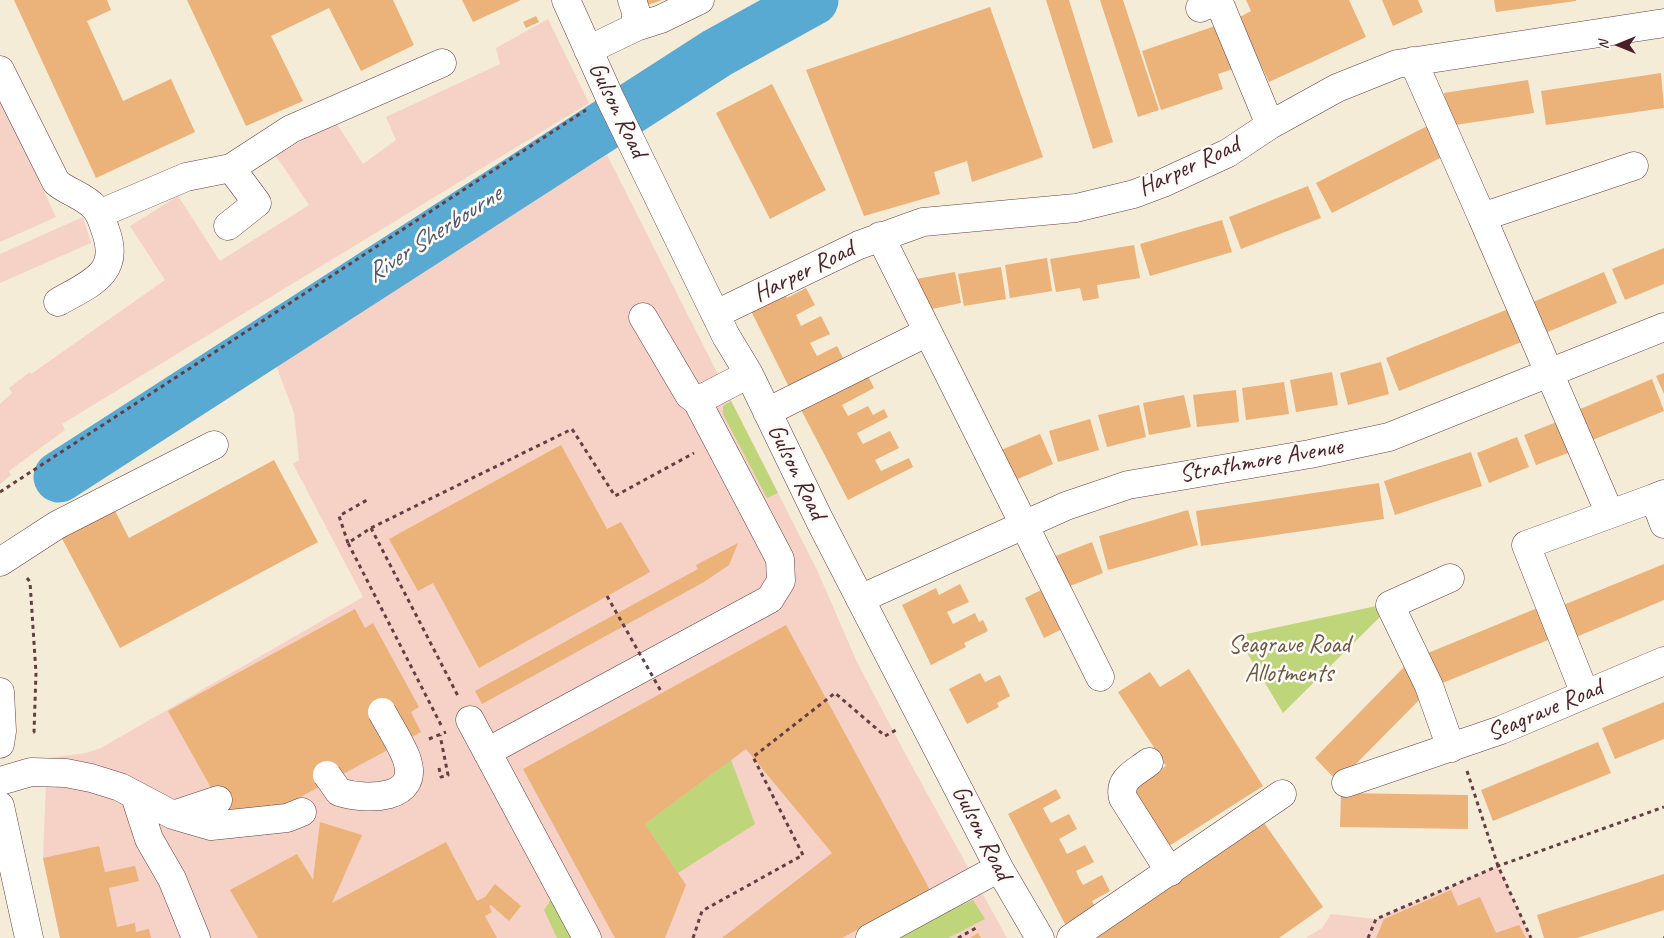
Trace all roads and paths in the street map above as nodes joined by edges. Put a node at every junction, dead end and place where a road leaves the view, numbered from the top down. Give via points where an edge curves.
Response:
1 (566, 0) edge
2 (632, 0) edge
3 (700, 0) edge
4 (1200, 8) dead end
5 (1664, 23) edge
6 (636, 27) junction
7 (588, 50) junction
8 (1413, 61) junction
9 (442, 63) dead end
10 (0, 70) edge
11 (609, 97) junction
12 (1270, 125) junction
13 (1634, 166) dead end
14 (231, 168) junction
15 (99, 214) junction
16 (1482, 217) junction
17 (228, 226) dead end
18 (880, 236) junction
19 (58, 302) dead end
20 (716, 314) junction
21 (643, 317) dead end
22 (1664, 327) edge
23 (928, 332) junction
24 (1549, 373) junction
25 (748, 374) junction
26 (697, 401) junction
27 (767, 412) junction
28 (214, 445) dead end
29 (701, 450) dead end
30 (0, 492) edge
31 (1659, 496) edge
32 (367, 500) dead end
33 (1610, 514) junction
34 (1024, 524) junction
35 (1664, 524) edge
36 (370, 528) junction
37 (348, 543) junction
38 (7, 558) edge
39 (1450, 578) dead end
40 (606, 596) dead end
41 (860, 599) junction
42 (1664, 661) edge
43 (445, 672) dead end
44 (1100, 677) dead end
45 (0, 692) edge
46 (662, 693) dead end
47 (1585, 694) junction
48 (382, 712) dead end
49 (470, 720) dead end
50 (870, 721) dead end
51 (445, 732) dead end
52 (1, 738) edge
53 (432, 746) dead end
54 (1455, 747) junction
55 (487, 752) junction
56 (437, 761) dead end
57 (1149, 762) dead end
58 (327, 775) dead end
59 (0, 781) edge
60 (1346, 782) dead end
61 (1282, 794) dead end
62 (135, 796) junction
63 (218, 800) dead end
64 (0, 806) edge
65 (1664, 807) edge
66 (302, 812) dead end
67 (173, 815) junction
68 (1498, 866) junction
69 (999, 868) junction
70 (1170, 872) junction
71 (976, 928) dead end
72 (29, 938) edge
73 (196, 938) edge
74 (587, 938) edge
75 (693, 938) edge
76 (870, 938) edge
77 (958, 938) edge
78 (1040, 938) edge
79 (1072, 938) edge
80 (1368, 938) edge
81 (1531, 938) edge

1 - 7 street, Gulson Road
2 - 6 street
3 - 6 street
4 - 12 street via 1211,3 1222,7
5 - 8 street, Harper Road
6 - 7 street
7 - 11 street, Gulson Road
8 - 12 street, Harper Road via 1345,84
8 - 16 street
9 - 14 street via 291,129
10 - 15 street via 56,182 94,206
11 - 20 street, Gulson Road
11 - 30 path
12 - 18 street, Harper Road via 1228,152 1134,194 1076,208 923,222
13 - 16 street
14 - 15 street via 186,177
14 - 17 street via 257,203
15 - 19 street via 109,242 109,264 99,278
16 - 24 street
18 - 20 street, Harper Road
18 - 23 street
20 - 25 street, Gulson Road
21 - 26 street via 672,370
22 - 24 street, Strathmore Avenue
23 - 27 street
23 - 34 street
24 - 33 street
24 - 34 street, Strathmore Avenue via 1389,437 1128,486
25 - 26 street
25 - 27 street, Gulson Road
26 - 55 street via 780,559 780,581 770,599
27 - 41 street, Gulson Road
28 - 38 street via 57,525
29 - 36 path via 615,496 572,428
31 - 33 street
31 - 35 street
32 - 37 path via 339,516
33 - 47 street via 1526,545
34 - 41 street, Strathmore Avenue
34 - 44 street
36 - 37 path
36 - 43 path
37 - 51 path
38 - 52 path via 30,582 36,673 34,732
39 - 54 street via 1390,605
40 - 46 path, bridge
41 - 69 street, Gulson Road
42 - 47 street, Seagrave Road
45 - 52 street
47 - 54 street, Seagrave Road
48 - 58 street, bridge via 406,758 407,779 401,788 381,798 350,796 339,792
49 - 55 street
50 - 75 path via 835,693 753,757 803,855 702,911
53 - 56 path via 430,738 440,735 448,775 441,777
54 - 60 street, Seagrave Road
54 - 68 path
55 - 74 street
57 - 70 street via 1124,781 1121,789 1123,798
59 - 62 street via 31,772 66,773 110,783
61 - 70 street
62 - 67 street
62 - 73 street via 149,839 172,879
63 - 67 street
64 - 72 street
65 - 68 path
66 - 67 street via 287,818 211,826
68 - 80 path via 1376,919
68 - 81 path
69 - 76 street
69 - 78 street, Gulson Road
70 - 79 street
71 - 77 path

